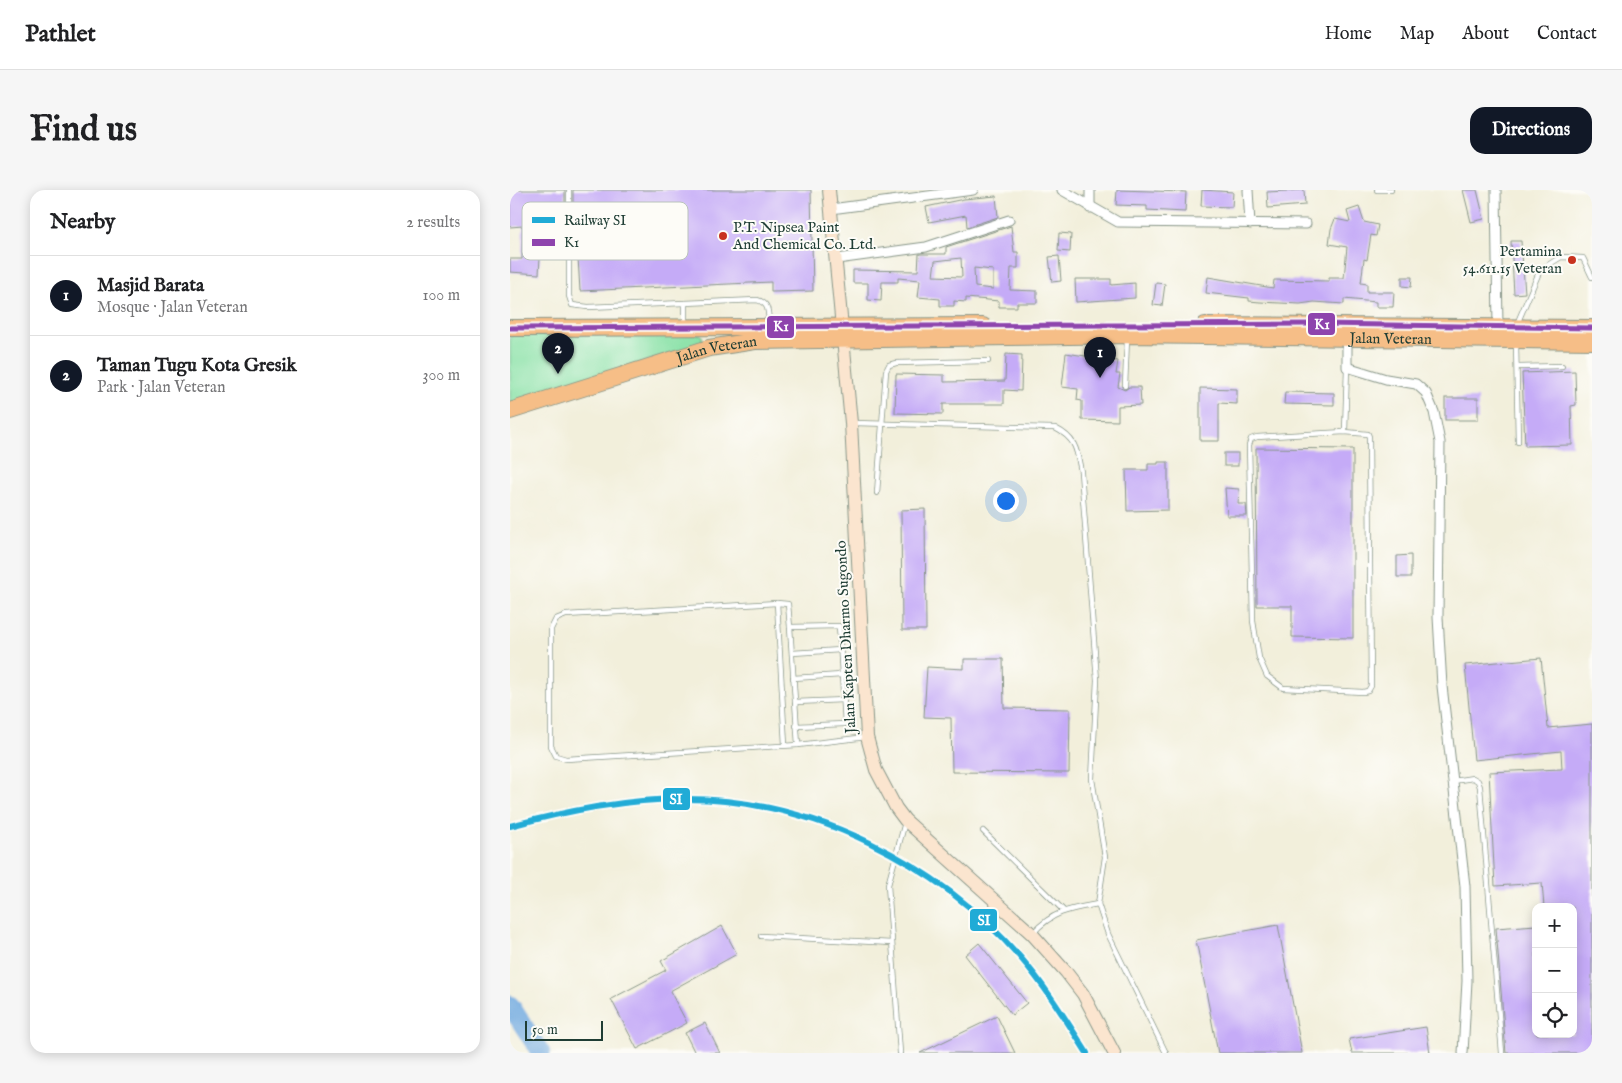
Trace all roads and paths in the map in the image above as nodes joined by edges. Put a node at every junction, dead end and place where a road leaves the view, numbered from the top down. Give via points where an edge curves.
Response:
1 (829, 190) edge
2 (973, 190) edge
3 (1062, 190) edge
4 (1090, 190) edge
5 (1248, 190) edge
6 (1377, 190) edge
7 (1391, 190) edge
8 (1496, 190) edge
9 (1090, 208) junction
10 (831, 209) junction
11 (1009, 220) dead end
12 (1250, 224) junction
13 (1306, 224) dead end
14 (837, 259) junction
15 (569, 260) edge
16 (1592, 277) edge
17 (684, 303) junction
18 (769, 326) junction
19 (685, 327) junction
20 (510, 328) edge
21 (707, 328) junction
22 (1592, 328) edge
23 (843, 332) junction
24 (1499, 333) junction
25 (1516, 334) junction
26 (1128, 335) junction
27 (1347, 337) junction
28 (1592, 341) edge
29 (709, 348) junction
30 (988, 361) dead end
31 (1562, 366) dead end
32 (1346, 367) junction
33 (1517, 367) junction
34 (1124, 386) dead end
35 (510, 411) edge
36 (851, 423) junction
37 (882, 424) junction
38 (1345, 432) junction
39 (1518, 442) dead end
40 (877, 493) dead end
41 (777, 603) junction
42 (790, 627) junction
43 (841, 650) junction
44 (792, 653) junction
45 (842, 675) junction
46 (793, 678) junction
47 (844, 700) junction
48 (795, 702) junction
49 (796, 726) junction
50 (867, 737) junction
51 (785, 745) junction
52 (798, 745) junction
53 (1453, 780) junction
54 (905, 820) junction
55 (984, 831) dead end
56 (1098, 904) junction
57 (1063, 910) junction
58 (1032, 934) junction
59 (761, 936) dead end
60 (892, 943) junction
61 (900, 1053) edge
62 (1114, 1053) edge
63 (1166, 1053) edge
64 (1463, 1053) edge
65 (1502, 1053) edge

1 - 10 main road, Jalan Kapten Dharmo Sugondo
2 - 10 street
3 - 9 street
4 - 9 street
5 - 12 street
6 - 7 lane
8 - 24 street
9 - 12 street via 1118,222
10 - 14 main road, Jalan Kapten Dharmo Sugondo
11 - 14 street via 926,247
12 - 13 street
14 - 23 main road, Jalan Kapten Dharmo Sugondo
15 - 17 lane via 572,305
16 - 25 lane via 1583,258 1561,257 1540,270
17 - 18 lane via 764,301 768,307
17 - 19 lane
18 - 21 highway, Jalan Veteran
18 - 23 highway, Jalan Veteran
19 - 20 highway, Jalan Veteran
19 - 21 highway, Jalan Veteran
21 - 29 highway
22 - 25 highway, Jalan Veteran
23 - 24 highway, Jalan Veteran via 1318,324
23 - 26 highway, Jalan Veteran
23 - 29 highway, Jalan Veteran
23 - 36 main road, Jalan Kapten Dharmo Sugondo
24 - 25 highway, Jalan Veteran
24 - 27 highway, Jalan Veteran
25 - 28 highway, Jalan Veteran
25 - 33 lane
26 - 27 highway, Jalan Veteran
26 - 34 lane
27 - 32 street
29 - 35 highway, Jalan Veteran
30 - 37 lane via 896,363 889,366
31 - 33 lane
32 - 38 lane
32 - 53 street via 1416,384 1426,392 1434,412 1440,442 1438,617
33 - 39 lane
36 - 37 lane
36 - 50 main road, Jalan Kapten Dharmo Sugondo
37 - 40 lane
37 - 56 lane via 1056,428 1068,434 1076,446 1081,472 1097,680 1092,779 1105,857
38 - 38 lane via 1258,437 1251,439 1249,445 1252,621 1259,658 1267,676 1283,688 1362,692 1368,691 1370,686 1369,437 1364,432
41 - 42 lane via 788,604
41 - 51 lane
41 - 51 lane via 566,615 556,619 551,629 551,746 556,756 566,759
42 - 43 lane via 839,626
42 - 44 lane
43 - 44 lane
43 - 45 lane
44 - 46 lane
45 - 46 lane
45 - 47 lane
46 - 48 lane
47 - 48 lane
47 - 49 lane via 845,724
48 - 49 lane
49 - 52 lane
50 - 52 lane
50 - 54 main road, Jalan Kapten Dharmo Sugondo via 887,795
51 - 52 lane
53 - 64 street via 1465,886 1467,980
53 - 65 lane via 1473,778 1480,787
54 - 58 main road, Jalan Kapten Dharmo Sugondo
54 - 60 lane via 888,885
55 - 57 lane
56 - 57 lane
56 - 63 lane via 1108,934
57 - 58 lane via 1042,923
58 - 62 main road, Jalan Kapten Dharmo Sugondo via 1083,994
59 - 60 lane
60 - 61 lane

